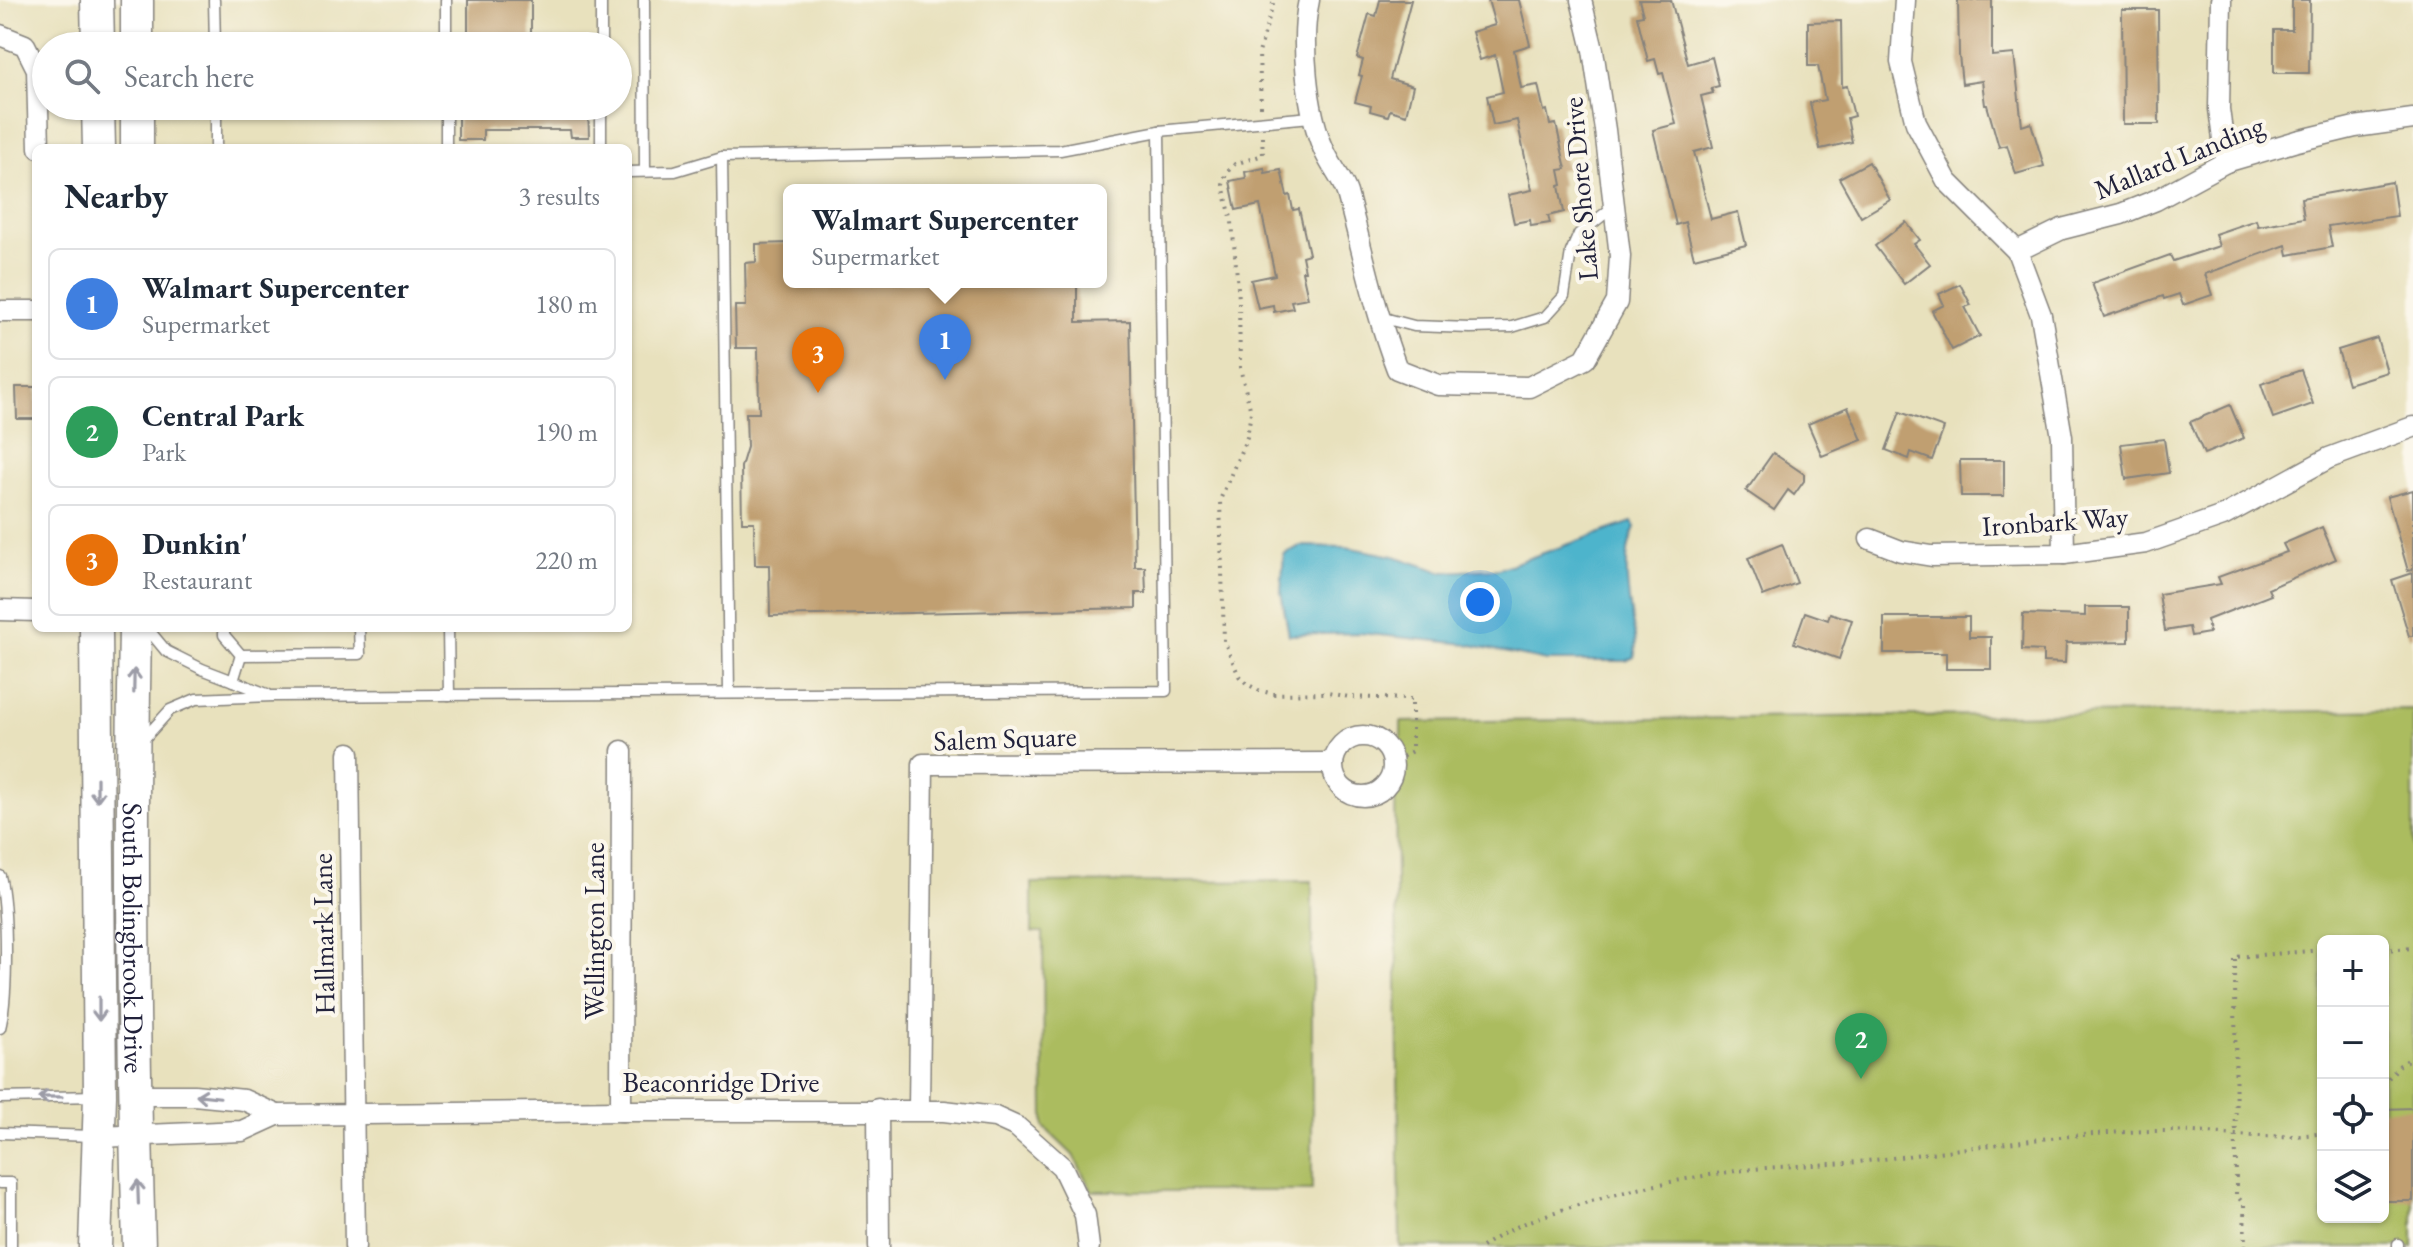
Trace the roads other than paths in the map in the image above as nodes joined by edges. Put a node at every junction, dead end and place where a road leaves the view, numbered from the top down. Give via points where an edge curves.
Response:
1 (97, 0) edge
2 (137, 0) edge
3 (214, 0) edge
4 (446, 0) edge
5 (601, 0) edge
6 (644, 0) edge
7 (1309, 0) edge
8 (1581, 0) edge
9 (1905, 0) edge
10 (2221, 0) edge
11 (98, 32) edge
12 (137, 32) edge
13 (215, 32) edge
14 (446, 32) edge
15 (601, 32) edge
16 (0, 35) edge
17 (32, 59) edge
18 (1311, 117) junction
19 (2413, 119) edge
20 (38, 120) edge
21 (98, 120) edge
22 (137, 120) edge
23 (216, 120) edge
24 (446, 120) edge
25 (601, 120) edge
26 (1159, 131) junction
27 (39, 144) edge
28 (99, 144) edge
29 (137, 144) edge
30 (216, 144) edge
31 (446, 144) edge
32 (601, 144) edge
33 (722, 157) junction
34 (2226, 162) junction
35 (645, 171) junction
36 (632, 172) edge
37 (1614, 206) junction
38 (2017, 251) junction
39 (0, 311) edge
40 (32, 311) edge
41 (1379, 317) junction
42 (2413, 427) edge
43 (1870, 539) dead end
44 (2064, 554) junction
45 (0, 610) edge
46 (32, 611) edge
47 (96, 632) edge
48 (135, 632) edge
49 (150, 632) edge
50 (224, 632) edge
51 (359, 632) edge
52 (448, 632) edge
53 (241, 655) junction
54 (233, 681) junction
55 (729, 693) junction
56 (449, 695) junction
57 (273, 696) junction
58 (132, 751) junction
59 (622, 751) dead end
60 (349, 753) dead end
61 (1333, 763) junction
62 (0, 876) edge
63 (2, 921) edge
64 (0, 1028) edge
65 (117, 1095) junction
66 (0, 1098) edge
67 (878, 1109) junction
68 (919, 1109) junction
69 (621, 1111) junction
70 (353, 1114) junction
71 (277, 1115) junction
72 (0, 1133) edge
73 (136, 1136) junction
74 (99, 1137) junction
75 (0, 1183) edge
76 (11, 1247) edge
77 (95, 1247) edge
78 (139, 1247) edge
79 (355, 1247) edge
80 (879, 1247) edge
81 (1089, 1247) edge

1 - 11 main road
2 - 12 main road
3 - 13 lane
4 - 14 lane
5 - 15 lane
6 - 35 lane
7 - 18 street, Lake Shore Drive
8 - 37 street, Lake Shore Drive
9 - 38 street via 1901,62 1916,123 1947,181
10 - 34 street via 2219,109
16 - 17 street via 25,45
18 - 26 lane
18 - 41 street, Lake Shore Drive via 1345,188
19 - 34 street, Mallard Landing via 2355,127
20 - 27 street
21 - 28 main road
22 - 29 main road
23 - 30 lane
24 - 31 lane
25 - 32 lane
26 - 33 lane via 1060,150
26 - 55 lane via 1166,691
33 - 35 lane via 675,171
33 - 55 lane
34 - 38 street, Mallard Landing via 2156,200 2062,229
35 - 36 lane
37 - 41 lane via 1579,234 1564,296 1545,317 1512,327 1470,328 1414,326
37 - 41 street, Lake Shore Drive via 1620,256 1617,302 1585,359 1556,375 1529,387 1438,385 1397,369
38 - 44 street via 2041,315 2062,437
39 - 40 street
42 - 44 street, Ironbark Way via 2329,458 2223,516 2146,543
43 - 44 street, Ironbark Way via 1932,556
45 - 46 street
47 -> 65 main road, South Bolingbrook Drive
58 -> 48 main road, South Bolingbrook Drive
49 - 54 lane via 166,651
50 - 53 lane
51 - 53 lane via 360,654
52 - 56 lane
53 - 54 lane
54 - 57 lane
55 - 56 lane
56 - 57 lane
57 - 58 lane via 183,704 170,710
58 - 65 main road, South Bolingbrook Drive
59 - 69 street, Wellington Lane
60 - 70 street, Hallmark Lane
61 - 61 street via 1337,751 1356,737 1381,741 1393,762 1391,777 1371,795 1344,789
61 - 68 street, Salem Square via 923,764
62 - 63 lane
63 - 64 lane
65 -> 66 lane
71 -> 65 street, Beaconridge Drive via 244,1100
65 - 73 main road, South Bolingbrook Drive
65 - 74 main road, South Bolingbrook Drive
67 - 68 street, Beaconridge Drive
67 - 69 street, Beaconridge Drive
67 - 80 street
68 - 81 street, Beaconridge Drive via 995,1117 1017,1127 1067,1173 1085,1215
69 - 70 street, Beaconridge Drive
70 - 71 street, Beaconridge Drive
70 - 79 street, Hallmark Lane
71 - 73 street, Beaconridge Drive via 242,1131
72 - 74 lane
73 - 74 street, Beaconridge Drive
78 -> 73 main road, South Bolingbrook Drive
74 - 77 main road, South Bolingbrook Drive
75 - 76 lane via 11,1183

